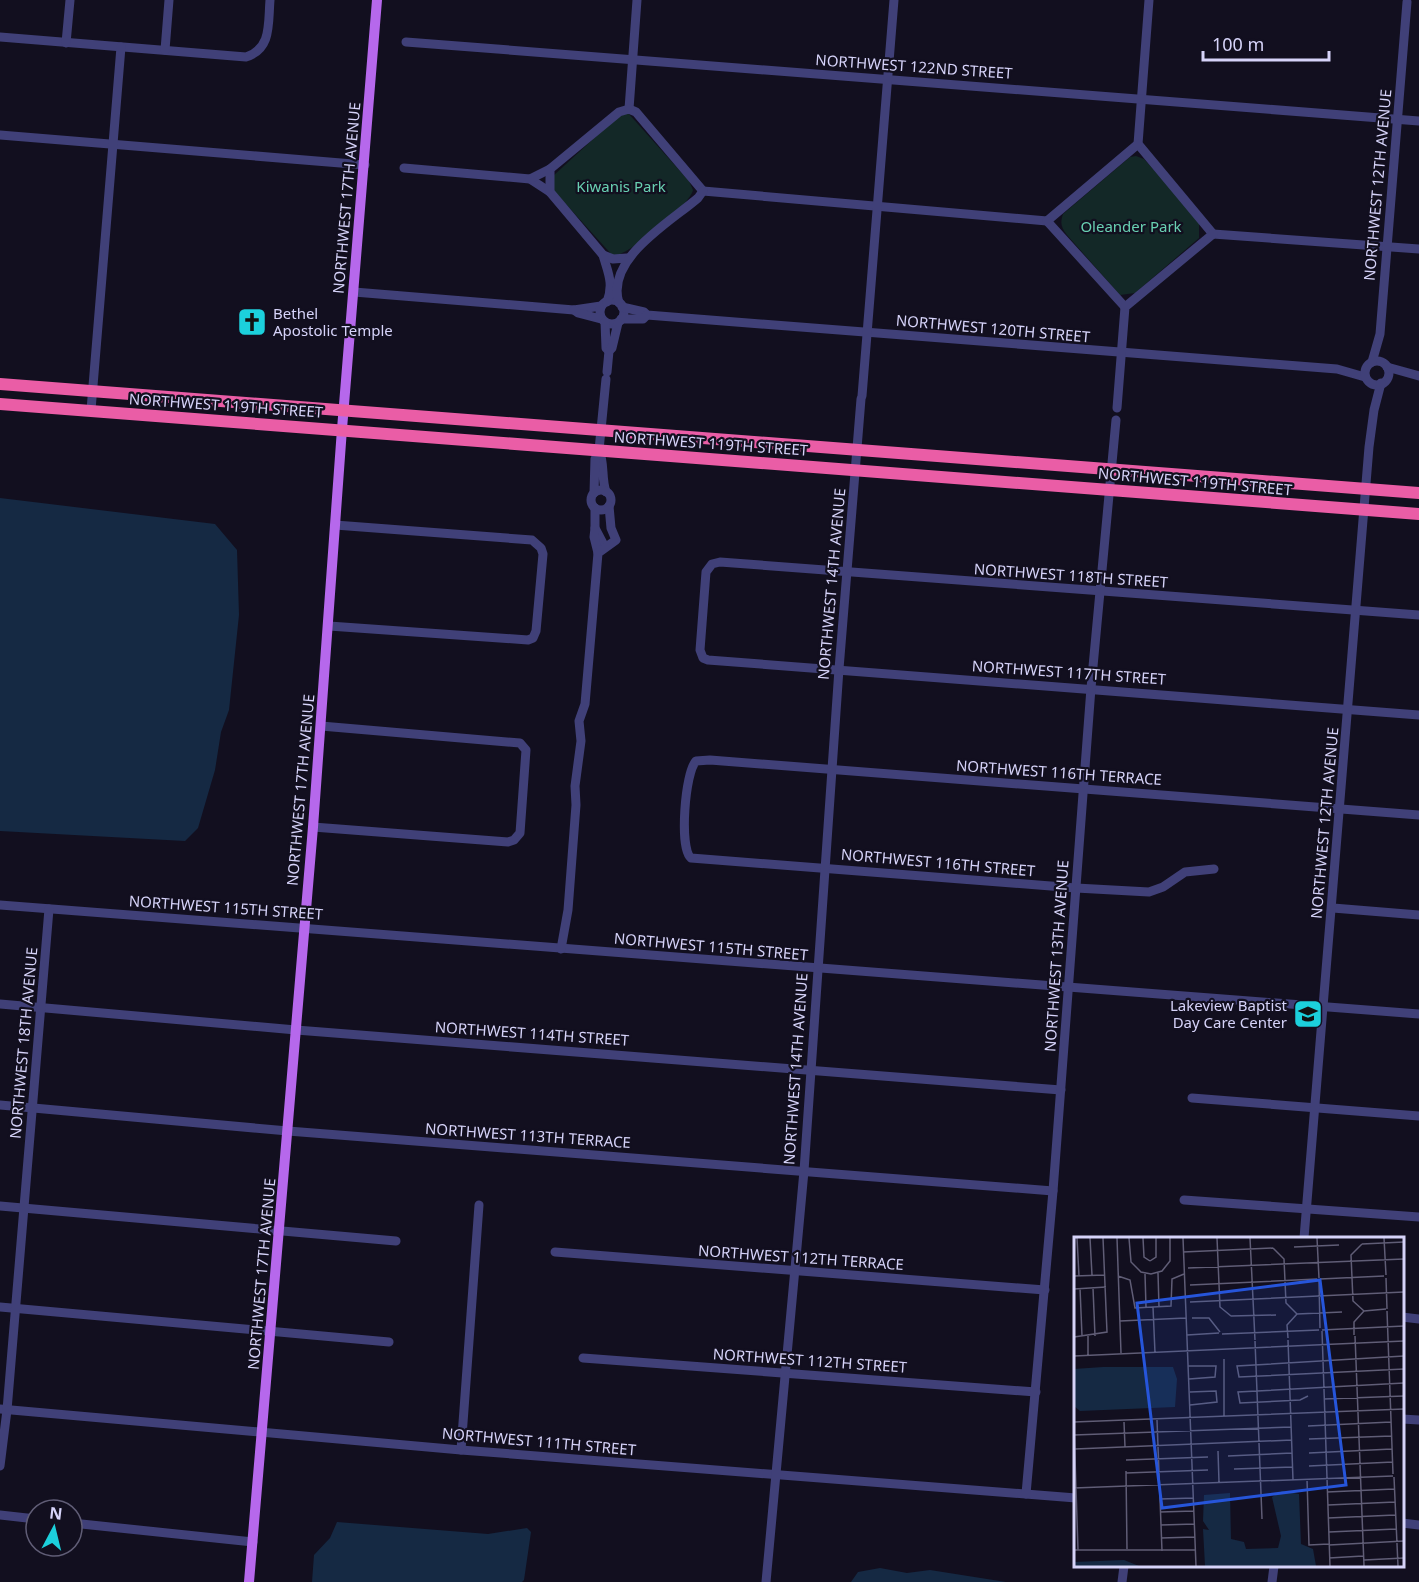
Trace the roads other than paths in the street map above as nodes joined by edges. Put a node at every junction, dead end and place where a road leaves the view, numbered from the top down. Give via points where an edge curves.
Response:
1 (70, 0) edge
2 (169, 0) edge
3 (270, 0) edge
4 (377, 0) edge
5 (637, 0) edge
6 (894, 0) edge
7 (1149, 0) edge
8 (1407, 1) edge
9 (0, 37) edge
10 (406, 42) dead end
11 (66, 43) junction
12 (121, 47) junction
13 (165, 50) junction
14 (632, 60) junction
15 (888, 80) junction
16 (1142, 99) junction
17 (629, 109) junction
18 (1397, 120) junction
19 (1419, 121) edge
20 (0, 135) edge
21 (1138, 144) junction
22 (113, 145) junction
23 (364, 165) junction
24 (404, 168) dead end
25 (550, 169) junction
26 (530, 179) junction
27 (703, 190) junction
28 (550, 192) junction
29 (877, 207) junction
30 (1047, 221) junction
31 (1213, 234) junction
32 (1387, 246) junction
33 (1419, 249) edge
34 (603, 255) junction
35 (627, 258) junction
36 (354, 292) junction
37 (604, 304) junction
38 (621, 305) junction
39 (1125, 308) junction
40 (574, 310) junction
41 (647, 315) junction
42 (603, 320) junction
43 (620, 321) junction
44 (867, 333) junction
45 (1380, 334) junction
46 (609, 351) junction
47 (1120, 353) junction
48 (1370, 364) junction
49 (1385, 365) junction
50 (1337, 369) junction
51 (1419, 376) edge
52 (1368, 380) junction
53 (1384, 381) junction
54 (0, 384) edge
55 (93, 391) junction
56 (0, 404) edge
57 (1117, 408) dead end
58 (343, 409) junction
59 (1374, 410) junction
60 (91, 411) junction
61 (1116, 420) dead end
62 (342, 429) junction
63 (601, 430) junction
64 (599, 450) junction
65 (857, 450) junction
66 (855, 469) junction
67 (1112, 470) junction
68 (1109, 489) junction
69 (1366, 489) junction
70 (606, 492) junction
71 (594, 493) junction
72 (1419, 493) edge
73 (609, 506) junction
74 (595, 507) junction
75 (1365, 510) junction
76 (1419, 514) edge
77 (335, 525) junction
78 (611, 528) junction
79 (597, 530) junction
80 (602, 550) junction
81 (848, 573) junction
82 (1100, 592) junction
83 (1357, 611) junction
84 (1419, 615) edge
85 (328, 626) junction
86 (716, 661) joint
87 (839, 669) junction
88 (1091, 688) junction
89 (1349, 710) junction
90 (1419, 715) edge
91 (321, 726) junction
92 (832, 769) junction
93 (1084, 789) junction
94 (1341, 808) junction
95 (1419, 815) edge
96 (313, 827) junction
97 (691, 858) joint
98 (824, 867) junction
99 (1214, 869) dead end
100 (1076, 888) junction
101 (0, 905) edge
102 (1332, 908) junction
103 (49, 909) junction
104 (1419, 915) edge
105 (304, 927) junction
106 (561, 949) junction
107 (817, 969) junction
108 (1070, 988) junction
109 (0, 1004) edge
110 (1323, 1007) junction
111 (40, 1008) junction
112 (1419, 1014) edge
113 (296, 1030) junction
114 (811, 1070) junction
115 (1061, 1090) junction
116 (1192, 1098) dead end
117 (0, 1105) edge
118 (33, 1108) junction
119 (1316, 1108) junction
120 (1419, 1116) edge
121 (288, 1131) junction
122 (804, 1171) junction
123 (1053, 1191) junction
124 (1184, 1200) dead end
125 (479, 1204) dead end
126 (0, 1206) edge
127 (24, 1208) junction
128 (1307, 1208) junction
129 (1419, 1217) edge
130 (280, 1233) junction
131 (1304, 1237) edge
132 (396, 1241) dead end
133 (555, 1252) dead end
134 (795, 1272) junction
135 (1045, 1290) junction
136 (0, 1307) edge
137 (16, 1308) junction
138 (1404, 1317) edge
139 (1419, 1319) edge
140 (272, 1332) junction
141 (389, 1342) dead end
142 (583, 1358) dead end
143 (785, 1372) junction
144 (1036, 1392) junction
145 (4, 1410) edge
146 (1404, 1419) edge
147 (1419, 1420) edge
148 (263, 1432) junction
149 (461, 1450) junction
150 (0, 1466) edge
151 (775, 1475) junction
152 (1026, 1494) junction
153 (1074, 1497) edge
154 (0, 1515) edge
155 (24, 1518) edge
156 (84, 1523) edge
157 (1404, 1523) edge
158 (1419, 1525) edge
159 (253, 1542) junction
160 (1124, 1567) edge
161 (1274, 1567) edge
162 (249, 1582) edge
163 (766, 1582) edge
164 (1122, 1582) edge
165 (1272, 1582) edge

1 - 11 street
2 - 13 street
3 - 13 street via 266,43 258,53 246,57
4 - 23 main road, NORTHWEST 17TH AVENUE
5 - 14 street
6 - 15 street, NORTHWEST 14TH AVENUE
7 - 16 street
8 - 18 street, NORTHWEST 12TH AVENUE
9 - 11 street
10 - 14 street, NORTHWEST 122ND STREET
11 - 12 street
12 - 13 street
12 - 22 street
14 - 15 street, NORTHWEST 122ND STREET
14 - 17 street
15 - 16 street, NORTHWEST 122ND STREET
15 - 29 street, NORTHWEST 14TH AVENUE
16 - 18 street, NORTHWEST 122ND STREET
16 - 21 street
17 - 25 street via 619,112
17 - 27 street via 636,112
18 - 19 street, NORTHWEST 122ND STREET
18 - 32 street, NORTHWEST 12TH AVENUE
20 - 22 street
21 - 30 street
21 - 31 street
22 - 23 street
22 - 55 street
23 - 36 main road, NORTHWEST 17TH AVENUE
24 - 26 street
25 - 26 street
25 - 28 street
26 - 28 street
27 - 29 street
27 - 35 street
28 - 34 street
29 - 30 street
29 - 44 street, NORTHWEST 14TH AVENUE
30 - 39 street
31 - 32 street
31 - 39 street
32 - 33 street
32 - 45 street, NORTHWEST 12TH AVENUE
34 - 35 street via 613,260
34 - 37 street via 610,276
35 - 38 street via 617,280
36 - 40 street, NORTHWEST 120TH STREET
36 - 58 main road, NORTHWEST 17TH AVENUE
37 - 38 street, NORTHWEST 120TH STREET
37 - 40 street, NORTHWEST 120TH STREET
37 - 42 street
38 - 41 street, NORTHWEST 120TH STREET
38 - 43 street
39 - 47 street
40 - 42 street, NORTHWEST 120TH STREET
41 - 43 street, NORTHWEST 120TH STREET via 644,319
41 - 44 street, NORTHWEST 120TH STREET
42 - 43 street, NORTHWEST 120TH STREET
42 - 46 street
43 - 46 street
44 - 47 street, NORTHWEST 120TH STREET
44 - 65 street, NORTHWEST 14TH AVENUE
45 - 48 street, NORTHWEST 12TH AVENUE
45 - 49 street, NORTHWEST 12TH AVENUE
46 - 63 street
47 - 50 street, NORTHWEST 120TH STREET
47 - 57 street
48 - 49 street, NORTHWEST 120TH STREET
48 - 50 street, NORTHWEST 120TH STREET
48 - 52 street, NORTHWEST 12TH AVENUE
49 - 51 street
49 - 53 street, NORTHWEST 12TH AVENUE
50 - 52 street, NORTHWEST 120TH STREET
51 - 53 street
52 - 53 street, NORTHWEST 120TH STREET
52 - 59 street, NORTHWEST 12TH AVENUE
53 - 59 street, NORTHWEST 12TH AVENUE
54 - 55 highway, NORTHWEST 119TH STREET
55 - 58 highway, NORTHWEST 119TH STREET
55 - 60 street
56 - 60 highway, NORTHWEST 119TH STREET
58 - 62 main road, NORTHWEST 17TH AVENUE
58 - 63 highway, NORTHWEST 119TH STREET
59 - 69 street, NORTHWEST 12TH AVENUE
60 - 62 highway, NORTHWEST 119TH STREET
61 - 67 street, NORTHWEST 13TH AVENUE
62 - 64 highway, NORTHWEST 119TH STREET
62 - 77 main road, NORTHWEST 17TH AVENUE
63 - 64 street
63 - 65 highway, NORTHWEST 119TH STREET
64 - 66 highway, NORTHWEST 119TH STREET
64 - 70 street
64 - 71 street
65 - 66 street, NORTHWEST 14TH AVENUE
65 - 67 highway, NORTHWEST 119TH STREET
66 - 68 highway, NORTHWEST 119TH STREET
66 - 81 street, NORTHWEST 14TH AVENUE
67 - 68 street, NORTHWEST 13TH AVENUE
67 - 69 highway, NORTHWEST 119TH STREET
68 - 75 highway, NORTHWEST 119TH STREET
68 - 82 street, NORTHWEST 13TH AVENUE
69 - 72 highway, NORTHWEST 119TH STREET
69 - 75 street, NORTHWEST 12TH AVENUE
70 - 71 street
70 - 73 street via 610,496
71 - 74 street
73 - 74 street via 604,510
73 - 78 street
74 - 79 street
75 - 76 highway, NORTHWEST 119TH STREET
75 - 83 street, NORTHWEST 12TH AVENUE
77 - 85 main road, NORTHWEST 17TH AVENUE
77 - 85 street via 532,540 543,554 533,638
78 - 79 street
78 - 80 street via 616,540
79 - 80 street via 594,537
80 - 106 street via 585,704 579,721 581,741 574,786 568,910
81 - 82 street, NORTHWEST 118TH STREET
81 - 86 street, NORTHWEST 118TH STREET via 712,564 706,572 700,650 703,658
81 - 87 street, NORTHWEST 14TH AVENUE
82 - 83 street, NORTHWEST 118TH STREET
82 - 88 street, NORTHWEST 13TH AVENUE
83 - 84 street, NORTHWEST 118TH STREET
83 - 89 street, NORTHWEST 12TH AVENUE
85 - 91 main road, NORTHWEST 17TH AVENUE
86 - 87 street, NORTHWEST 117TH STREET
87 - 88 street, NORTHWEST 117TH STREET
87 - 92 street, NORTHWEST 14TH AVENUE
88 - 89 street, NORTHWEST 117TH STREET
88 - 93 street, NORTHWEST 13TH AVENUE
89 - 90 street, NORTHWEST 117TH STREET
89 - 94 street, NORTHWEST 12TH AVENUE
91 - 96 main road, NORTHWEST 17TH AVENUE
91 - 96 street via 515,742 526,750 520,832 508,842
92 - 93 street, NORTHWEST 116TH TERRACE
92 - 97 street, NORTHWEST 116TH TERRACE via 696,761 689,772 683,844
92 - 98 street, NORTHWEST 14TH AVENUE
93 - 94 street, NORTHWEST 116TH TERRACE
93 - 100 street, NORTHWEST 13TH AVENUE
94 - 95 street, NORTHWEST 116TH TERRACE
94 - 102 street, NORTHWEST 12TH AVENUE
96 - 105 main road, NORTHWEST 17TH AVENUE
97 - 98 street, NORTHWEST 116TH STREET
98 - 100 street, NORTHWEST 116TH STREET
98 - 107 street, NORTHWEST 14TH AVENUE
99 - 100 street, NORTHWEST 116TH STREET via 1185,872 1149,892
100 - 108 street, NORTHWEST 13TH AVENUE
101 - 103 street, NORTHWEST 115TH STREET
102 - 104 street
102 - 110 street, NORTHWEST 12TH AVENUE
103 - 105 street, NORTHWEST 115TH STREET
103 - 111 street, NORTHWEST 18TH AVENUE
105 - 106 street, NORTHWEST 115TH STREET
105 - 113 main road, NORTHWEST 17TH AVENUE
106 - 107 street, NORTHWEST 115TH STREET
107 - 108 street, NORTHWEST 115TH STREET
107 - 114 street, NORTHWEST 14TH AVENUE
108 - 110 street, NORTHWEST 115TH STREET
108 - 115 street, NORTHWEST 13TH AVENUE
109 - 111 street, NORTHWEST 114TH STREET
110 - 112 street, NORTHWEST 115TH STREET
110 - 119 street, NORTHWEST 12TH AVENUE
111 - 113 street, NORTHWEST 114TH STREET
111 - 118 street, NORTHWEST 18TH AVENUE
113 - 114 street, NORTHWEST 114TH STREET
113 - 121 main road, NORTHWEST 17TH AVENUE
114 - 115 street, NORTHWEST 114TH STREET
114 - 122 street, NORTHWEST 14TH AVENUE
115 - 123 street, NORTHWEST 13TH AVENUE
116 - 119 street
117 - 118 street, NORTHWEST 113TH TERRACE
118 - 121 street, NORTHWEST 113TH TERRACE
118 - 127 street, NORTHWEST 18TH AVENUE
119 - 120 street
119 - 128 street, NORTHWEST 12TH AVENUE
121 - 122 street, NORTHWEST 113TH TERRACE
121 - 130 main road, NORTHWEST 17TH AVENUE
122 - 123 street, NORTHWEST 113TH TERRACE
122 - 134 street, NORTHWEST 14TH AVENUE
123 - 135 street, NORTHWEST 13TH AVENUE
124 - 128 street
125 - 149 street
126 - 127 street
127 - 130 street
127 - 137 street, NORTHWEST 18TH AVENUE
128 - 129 street
128 - 131 street, NORTHWEST 12TH AVENUE
130 - 132 street
130 - 140 main road, NORTHWEST 17TH AVENUE
133 - 134 street, NORTHWEST 112TH TERRACE
134 - 135 street, NORTHWEST 112TH TERRACE
134 - 143 street, NORTHWEST 14TH AVENUE
135 - 144 street, NORTHWEST 13TH AVENUE
136 - 137 street
137 - 140 street
137 - 145 street, NORTHWEST 18TH AVENUE
138 - 139 street
140 - 141 street
140 - 148 main road, NORTHWEST 17TH AVENUE
142 - 143 street, NORTHWEST 112TH STREET
143 - 144 street, NORTHWEST 112TH STREET
143 - 151 street, NORTHWEST 14TH AVENUE
144 - 152 street, NORTHWEST 13TH AVENUE
145 - 148 street, NORTHWEST 111TH STREET
145 - 150 street, NORTHWEST 18TH AVENUE
146 - 147 street
148 - 149 street, NORTHWEST 111TH STREET
148 - 159 main road, NORTHWEST 17TH AVENUE
149 - 151 street, NORTHWEST 111TH STREET
151 - 152 street, NORTHWEST 111TH STREET
151 - 163 street, NORTHWEST 14TH AVENUE
152 - 153 street, NORTHWEST 111TH STREET
154 - 155 street
156 - 159 street
157 - 158 street
159 - 162 main road, NORTHWEST 17TH AVENUE
160 - 164 street
161 - 165 street

